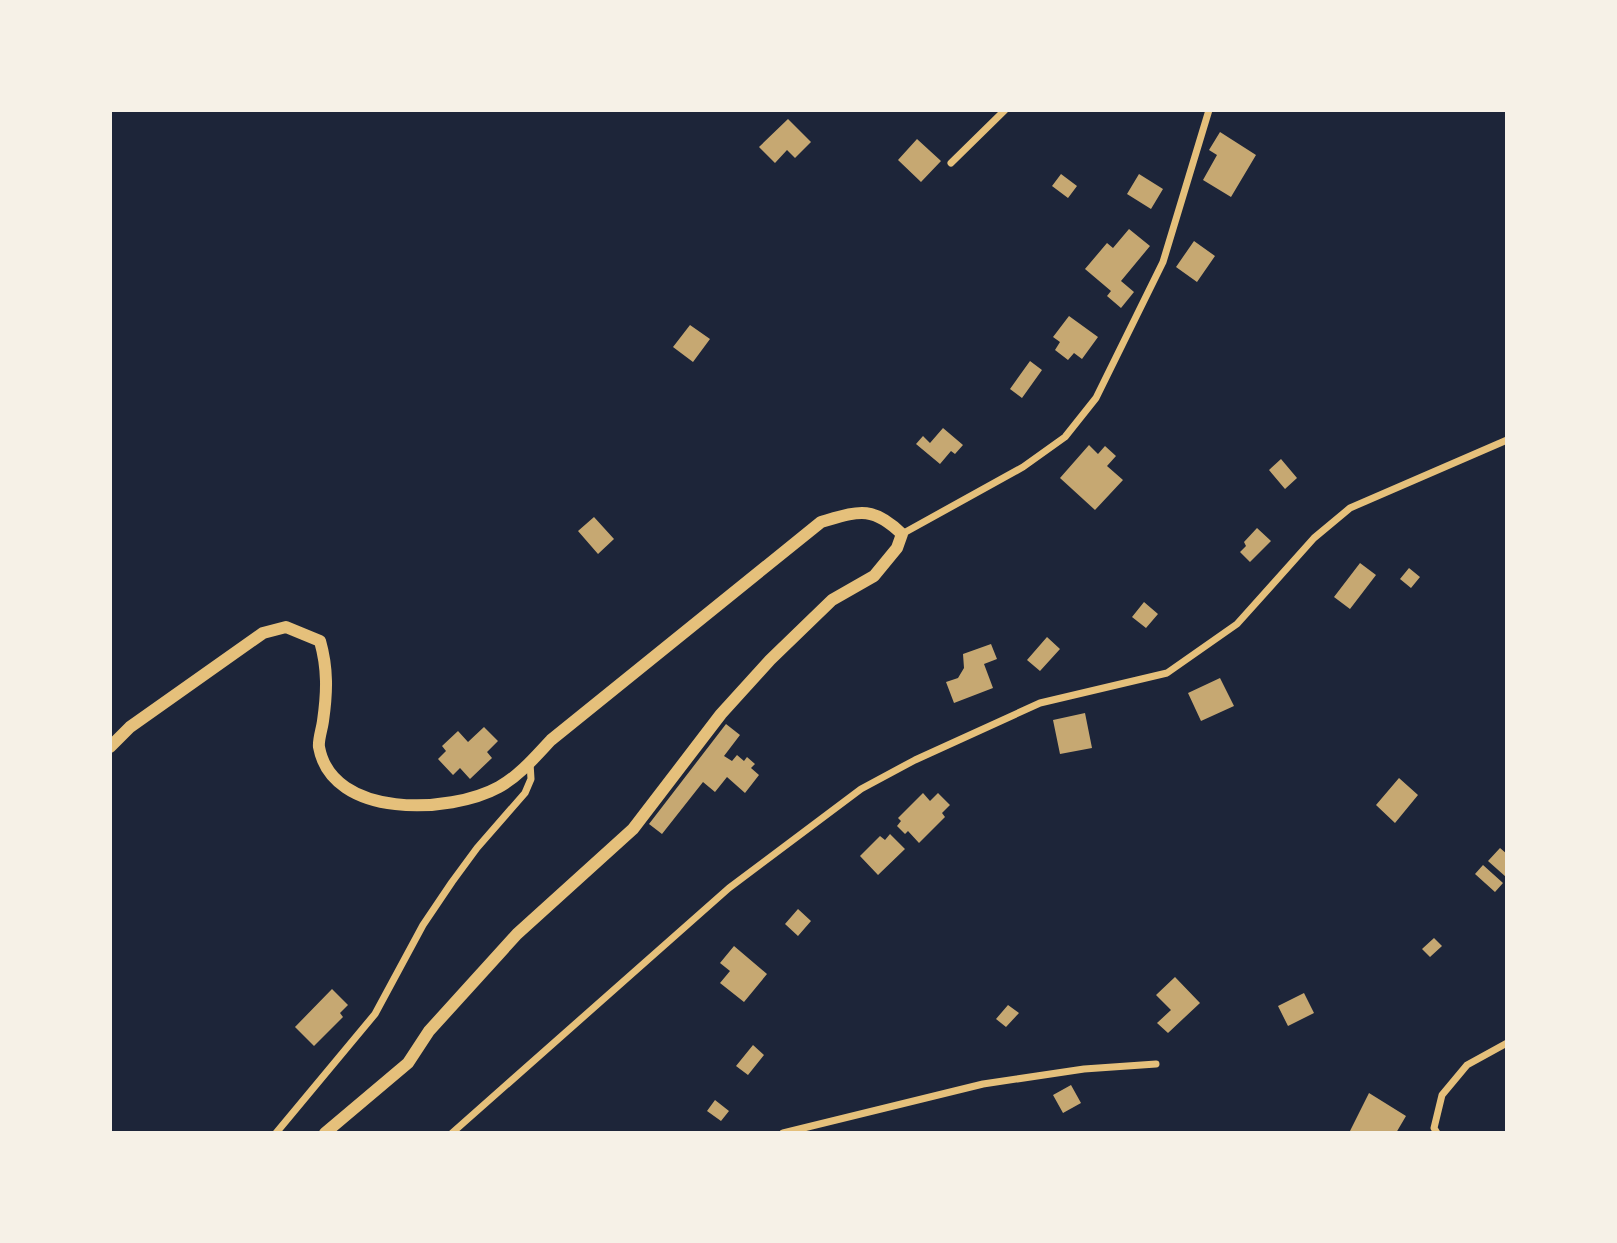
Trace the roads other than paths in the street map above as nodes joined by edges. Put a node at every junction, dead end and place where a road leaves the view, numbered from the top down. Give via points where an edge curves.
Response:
1 (1005, 110) edge
2 (1209, 110) edge
3 (951, 163) dead end
4 (1507, 440) edge
5 (901, 534) junction
6 (110, 747) edge
7 (530, 763) junction
8 (1507, 1043) edge
9 (1156, 1064) dead end
10 (276, 1133) edge
11 (325, 1133) edge
12 (452, 1133) edge
13 (783, 1133) edge
14 (1437, 1133) edge

1 - 3 street
2 - 5 street via 1163,262 1096,398 1065,437 1023,467
4 - 12 street via 1350,508 1314,538 1237,624 1167,673 1040,703 861,789 729,888
5 - 7 street via 883,516 854,512 821,522 551,740
5 - 11 street via 897,548 873,576 832,600 770,660 633,829 517,934 429,1031 408,1063
6 - 7 street via 130,727 263,633 286,627 320,641 327,665 318,745 328,772 356,795 435,806 499,787
7 - 10 street via 531,779 525,793 452,882 375,1014
8 - 14 street via 1467,1065 1442,1095 1434,1128
9 - 13 street via 983,1084

